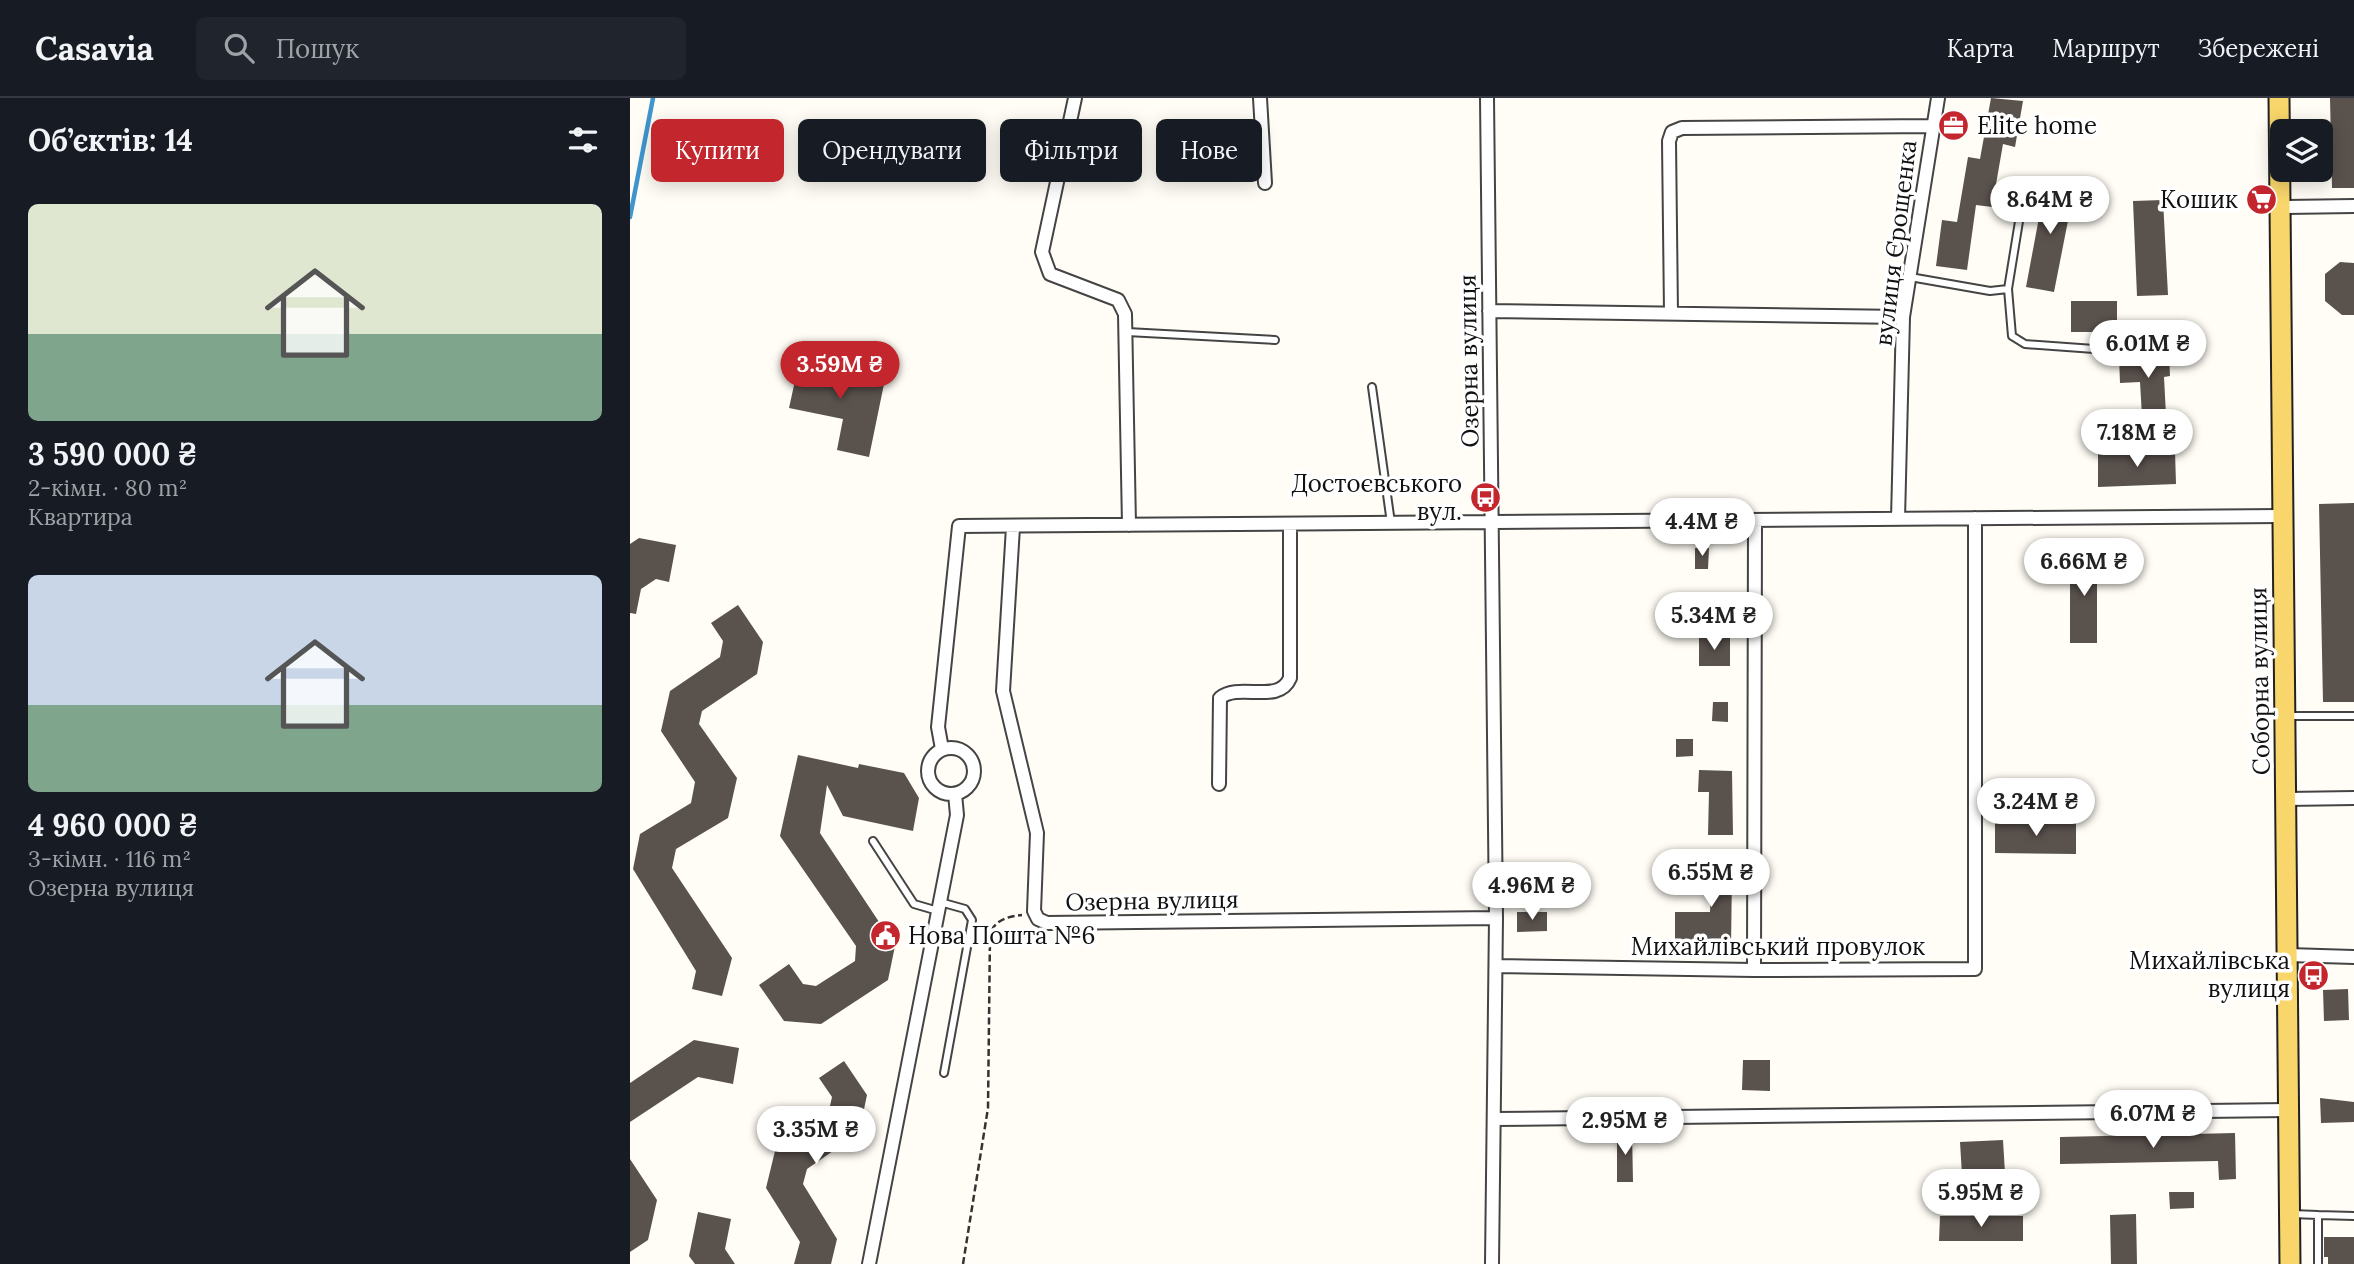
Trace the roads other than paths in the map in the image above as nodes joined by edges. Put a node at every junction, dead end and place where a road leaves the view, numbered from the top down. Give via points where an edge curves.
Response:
1 (1075, 98) edge
2 (1260, 98) edge
3 (1487, 98) edge
4 (1938, 98) edge
5 (2279, 98) edge
6 (1933, 126) junction
7 (1265, 183) dead end
8 (2022, 203) dead end
9 (2354, 206) edge
10 (2280, 207) junction
11 (1910, 277) junction
12 (2008, 289) junction
13 (1489, 311) junction
14 (1671, 313) junction
15 (1903, 317) junction
16 (1127, 332) junction
17 (1275, 340) dead end
18 (2108, 350) dead end
19 (1372, 387) dead end
20 (2281, 516) junction
21 (1975, 518) junction
22 (1898, 519) junction
23 (1493, 522) junction
24 (1755, 522) junction
25 (1391, 523) junction
26 (1290, 524) junction
27 (1129, 525) junction
28 (1013, 527) junction
29 (2285, 716) junction
30 (2354, 716) edge
31 (942, 749) junction
32 (1219, 784) dead end
33 (955, 794) junction
34 (2287, 799) junction
35 (2354, 799) edge
36 (873, 841) dead end
37 (939, 906) junction
38 (1496, 918) junction
39 (2288, 955) junction
40 (2354, 957) edge
41 (1496, 965) junction
42 (1754, 970) junction
43 (944, 1073) dead end
44 (2290, 1110) junction
45 (1495, 1119) junction
46 (2290, 1214) junction
47 (2318, 1215) junction
48 (2354, 1216) edge
49 (869, 1264) edge
50 (1493, 1264) edge
51 (2290, 1264) edge
52 (2318, 1264) edge

1 - 16 street via 1042,243 1044,262 1050,274 1118,300
2 - 7 street
3 - 13 street, Озерна вулиця
4 - 6 street, вулиця Єрощенка
5 - 10 main road, Соборна вулиця
6 - 11 street, вулиця Єрощенка
6 - 14 street via 1682,128 1672,132
8 - 12 lane
9 - 10 street
10 - 20 main road, Соборна вулиця
11 - 12 lane via 1990,291
11 - 15 street, вулиця Єрощенка
12 - 18 lane via 2012,336 2018,341
13 - 14 street
13 - 23 street, Озерна вулиця
14 - 15 street
15 - 22 street, вулиця Єрощенка
16 - 17 lane
16 - 27 street
19 - 25 lane
20 - 21 street
20 - 29 main road, Соборна вулиця
21 - 22 street
21 - 42 street, Михайлівський провулок via 1975,969
22 - 24 street
23 - 24 street
23 - 25 street
23 - 38 street, Озерна вулиця
24 - 42 street
25 - 26 street
26 - 27 street
26 - 32 street via 1290,678 1279,691 1228,691 1220,698
27 - 28 street
28 - 31 street via 959,526 938,727
28 - 38 street, Озерна вулиця via 1003,691 1037,833 1035,915 1047,923
29 - 30 lane
29 - 34 main road, Соборна вулиця
31 - 33 street via 928,765 929,780 940,791
31 - 33 street via 964,752 973,764 968,786
33 - 37 street via 957,815
34 - 35 street
34 - 39 main road, Соборна вулиця
36 - 37 lane via 915,904
37 - 43 lane via 965,909 972,920
37 - 49 street
38 - 41 street, Озерна вулиця
39 - 40 street
39 - 44 main road, Соборна вулиця
41 - 42 street, Михайлівський провулок
41 - 45 street, Озерна вулиця
44 - 45 street
44 - 46 main road, Соборна вулиця
45 - 50 street, Озерна вулиця
46 - 47 lane
46 - 51 main road, Соборна вулиця
47 - 48 lane
47 - 52 lane

